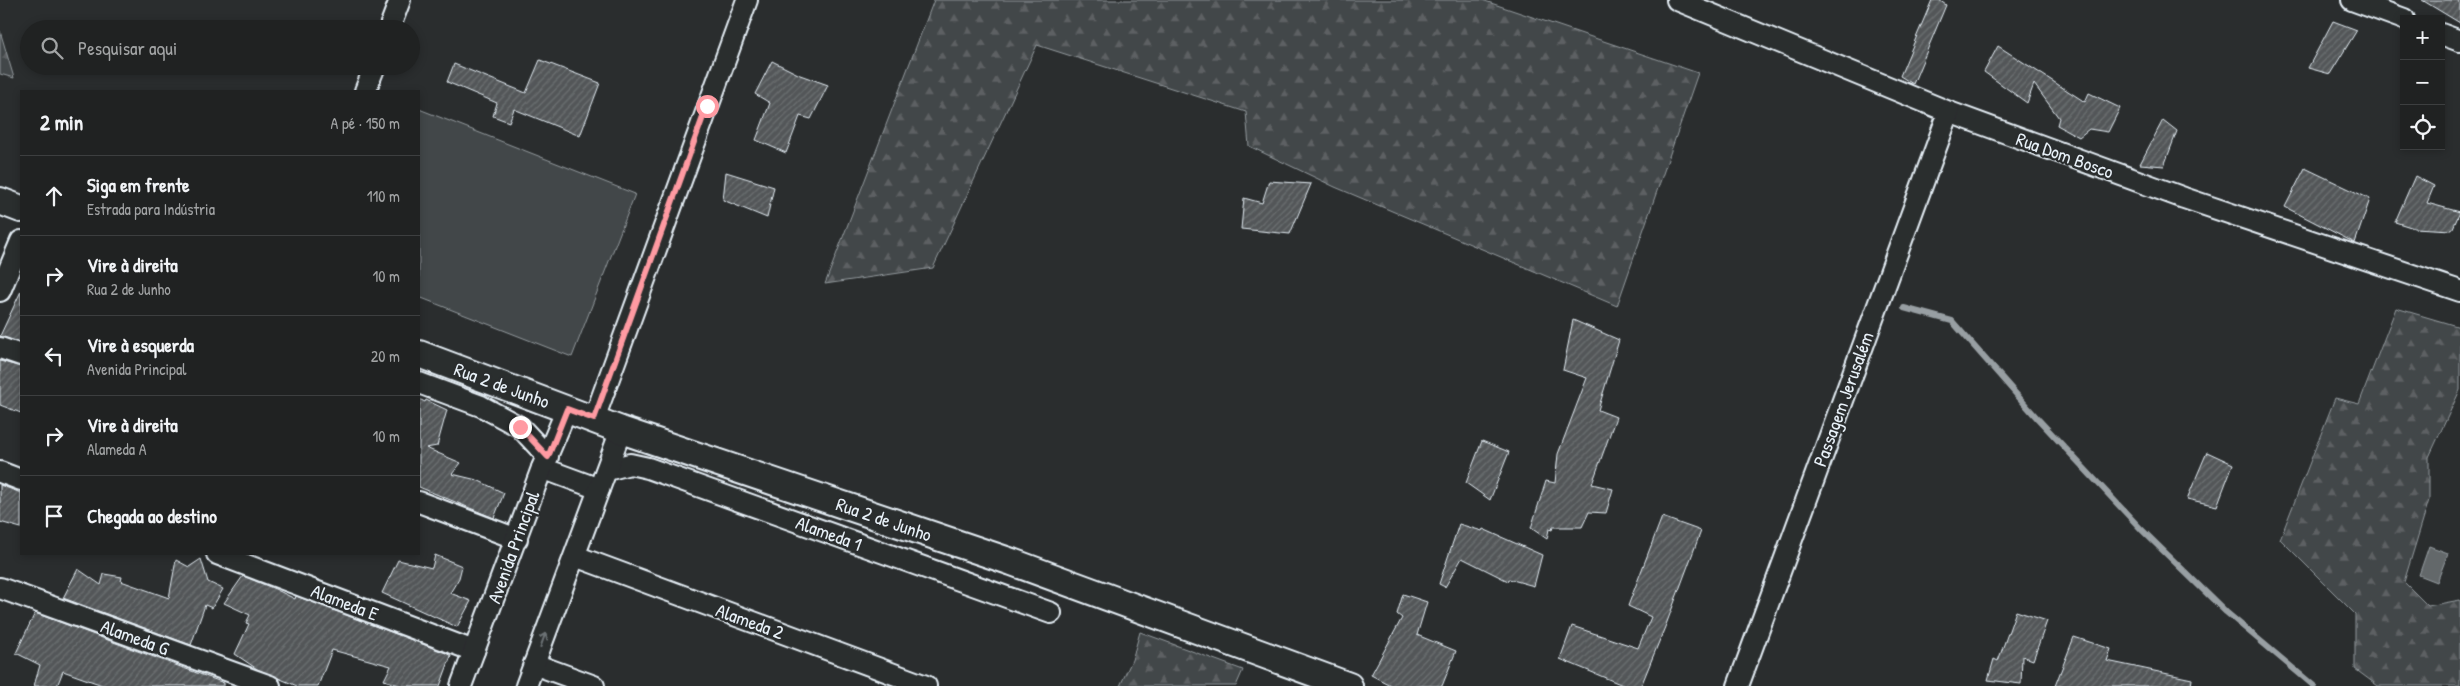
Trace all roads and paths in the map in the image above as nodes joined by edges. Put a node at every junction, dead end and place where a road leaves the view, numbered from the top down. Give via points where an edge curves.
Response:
1 (400, 0) edge
2 (1677, 0) edge
3 (2352, 0) edge
4 (745, 5) edge
5 (2400, 18) edge
6 (392, 20) edge
7 (2445, 35) edge
8 (2460, 41) edge
9 (371, 75) edge
10 (365, 90) edge
11 (1949, 112) junction
12 (0, 201) edge
13 (20, 209) edge
14 (20, 242) edge
15 (2459, 288) edge
16 (0, 291) edge
17 (0, 348) edge
18 (420, 354) edge
19 (20, 355) edge
20 (420, 383) edge
21 (567, 409) junction
22 (594, 419) junction
23 (621, 430) junction
24 (545, 463) junction
25 (607, 470) junction
26 (0, 472) edge
27 (20, 480) edge
28 (599, 489) junction
29 (420, 502) edge
30 (517, 539) junction
31 (220, 555) edge
32 (574, 556) junction
33 (0, 588) edge
34 (1051, 613) dead end
35 (474, 651) junction
36 (534, 664) junction
37 (270, 686) edge
38 (461, 686) edge
39 (526, 686) edge
40 (594, 686) edge
41 (926, 686) edge
42 (1349, 686) edge
43 (1738, 686) edge

1 - 6 street
2 - 11 street, Rua Dom Bosco
3 - 5 street
4 - 22 street
7 - 8 street
9 - 10 street
11 - 15 street, Rua Dom Bosco via 2184,198
11 - 43 street, Passagem Jerusalém
12 - 13 street
14 - 16 street
17 - 19 street
18 - 21 street, Rua 2 de Junho
20 - 24 street via 481,406 520,427
21 - 22 street, Rua 2 de Junho
21 - 24 street, Avenida Principal
22 - 23 street, Rua 2 de Junho
23 - 25 street
23 - 42 street, Rua 2 de Junho via 1012,562
24 - 28 street
24 - 30 street, Avenida Principal
25 - 28 street
25 - 34 street, Alameda 1 via 630,464 648,468
26 - 27 street
28 - 32 street
29 - 30 street
30 - 35 street, Avenida Principal
31 - 35 street, Alameda E
36 -> 32 street
32 - 41 street, Alameda 2
33 - 37 street, Alameda G
35 - 38 street, Avenida Principal
36 - 39 street
36 - 40 street

